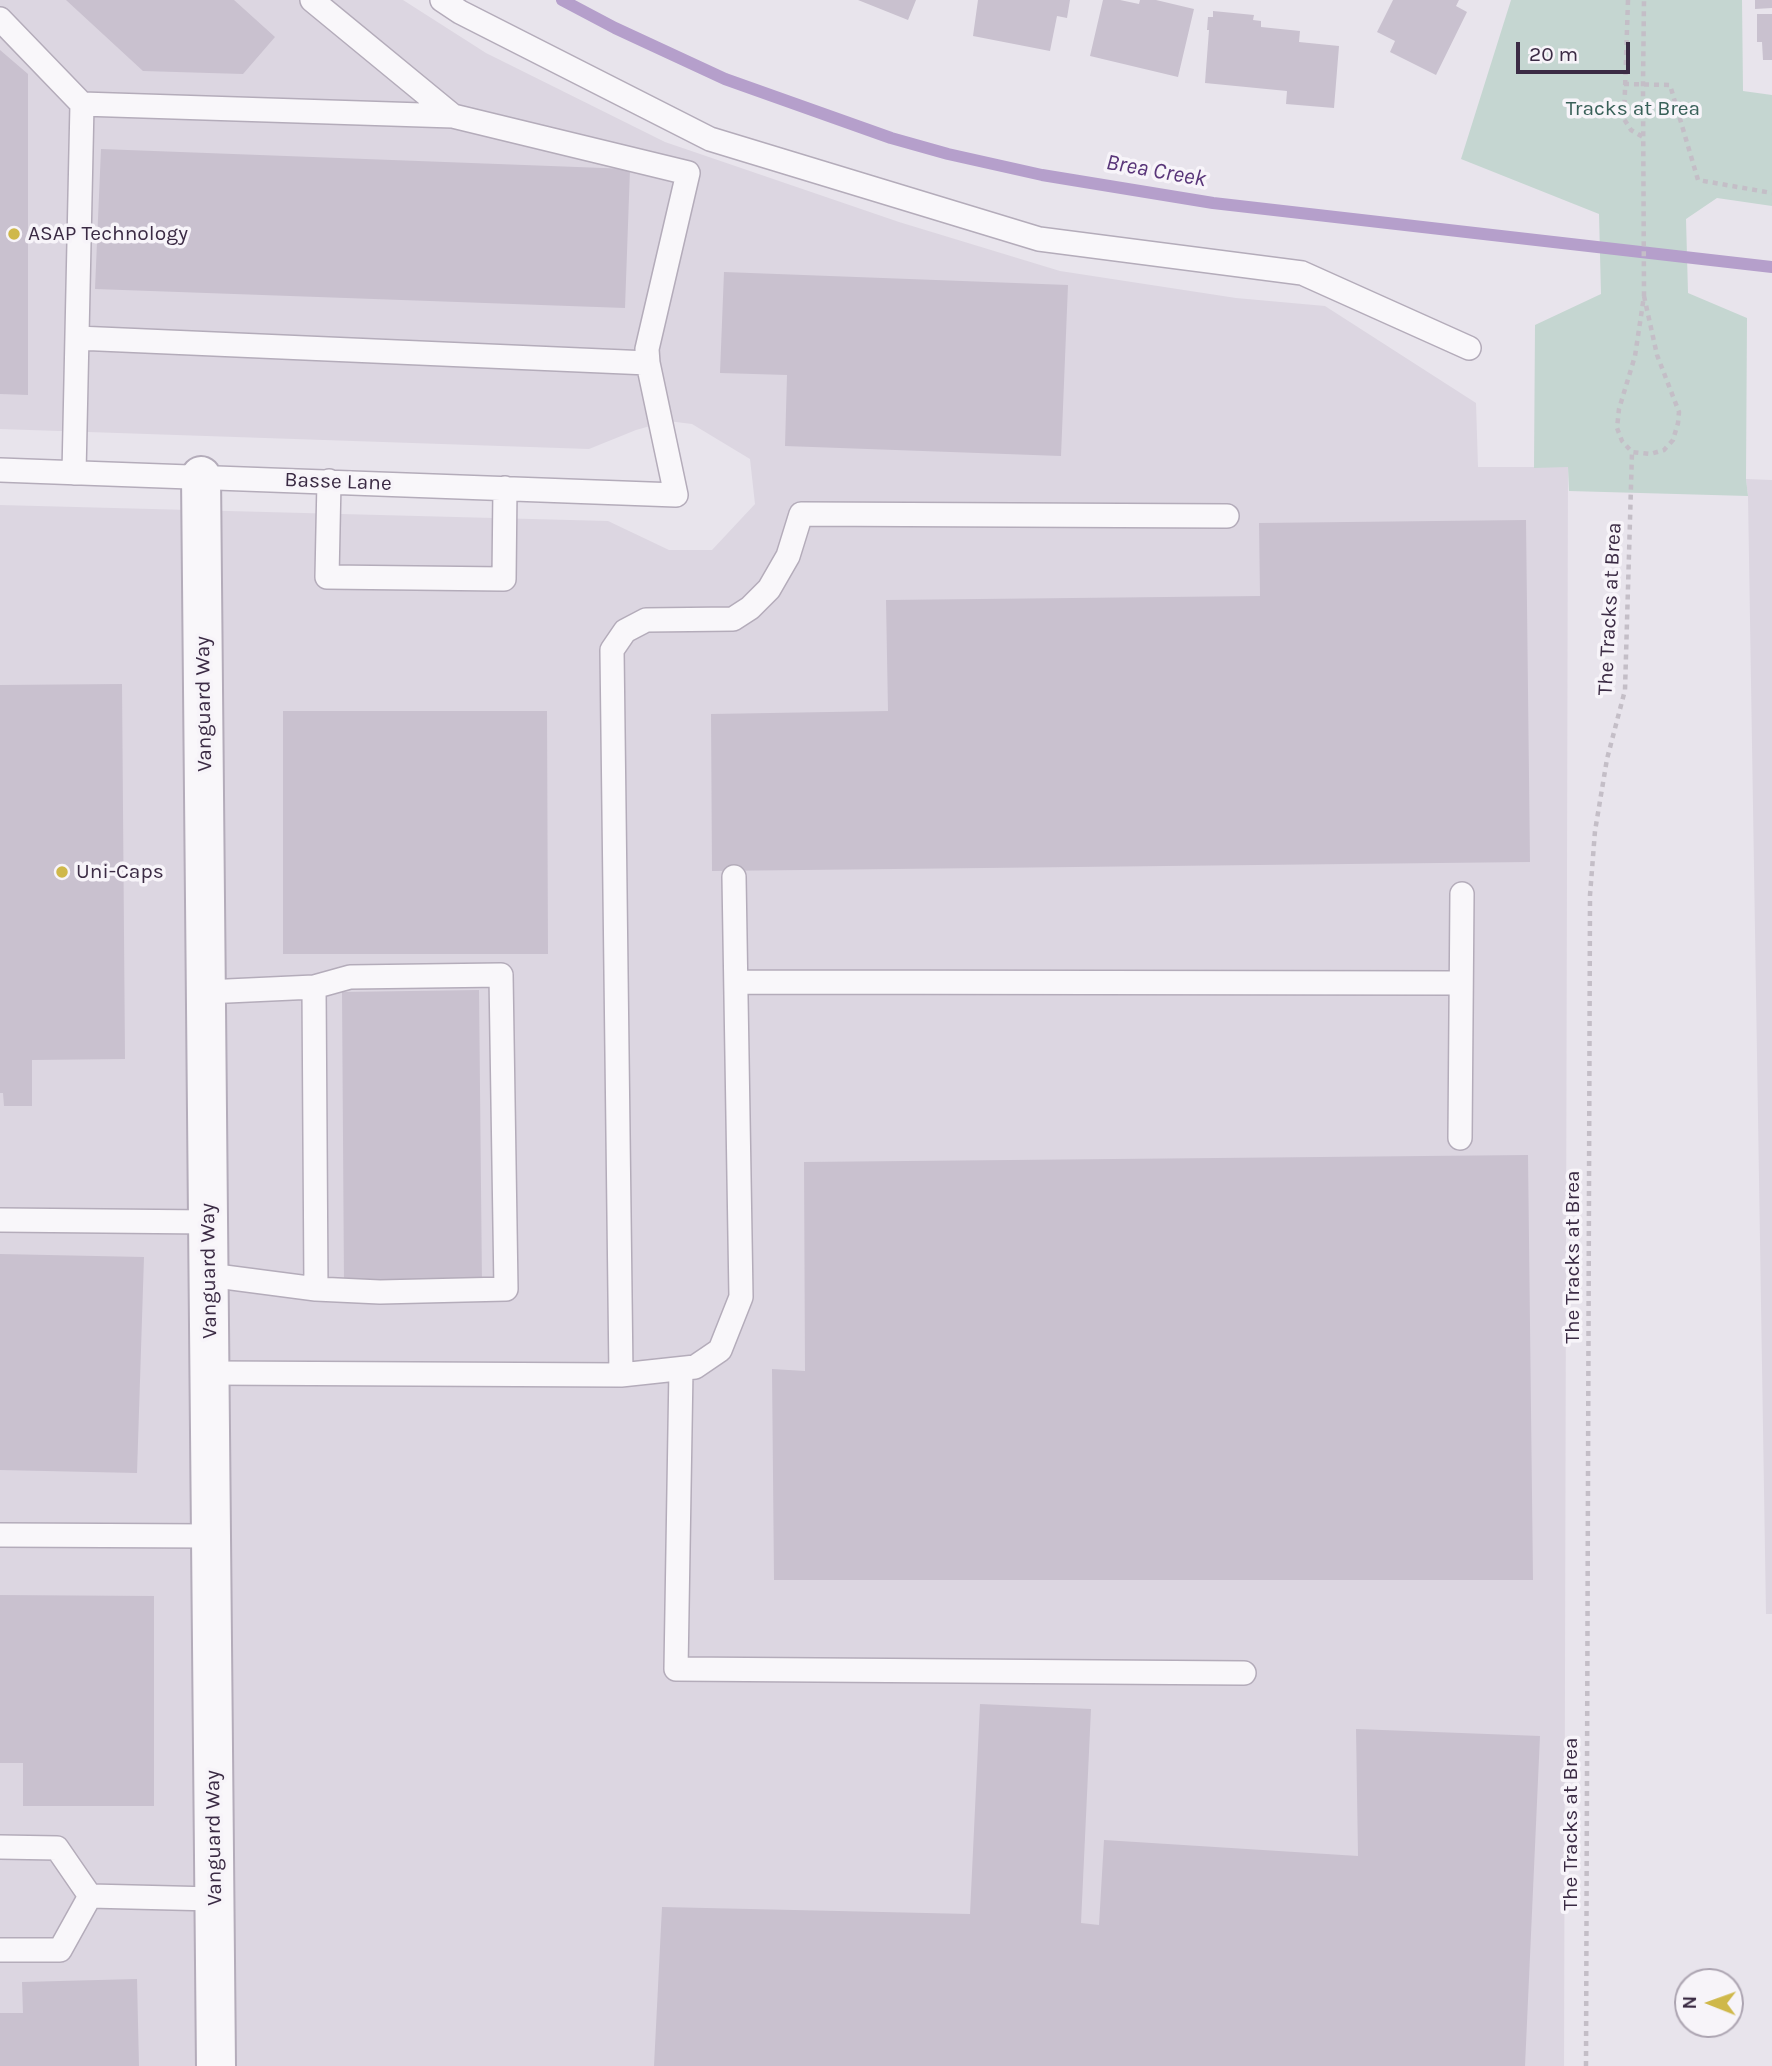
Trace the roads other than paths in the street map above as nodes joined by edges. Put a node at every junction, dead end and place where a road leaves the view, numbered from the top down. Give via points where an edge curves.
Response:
1 (312, 0) edge
2 (442, 0) edge
3 (0, 19) edge
4 (82, 104) junction
5 (453, 116) junction
6 (77, 338) junction
7 (1469, 348) dead end
8 (648, 362) junction
9 (0, 470) edge
10 (74, 473) junction
11 (201, 477) junction
12 (329, 481) junction
13 (505, 488) junction
14 (1227, 516) dead end
15 (734, 877) dead end
16 (1462, 894) dead end
17 (736, 982) junction
18 (1461, 983) junction
19 (314, 987) junction
20 (206, 992) junction
21 (1461, 1138) dead end
22 (0, 1220) edge
23 (208, 1222) junction
24 (209, 1275) junction
25 (316, 1289) junction
26 (681, 1369) junction
27 (210, 1373) junction
28 (621, 1375) junction
29 (0, 1535) edge
30 (211, 1536) junction
31 (1244, 1673) dead end
32 (0, 1847) edge
33 (90, 1896) junction
34 (214, 1899) junction
35 (0, 1950) edge
36 (216, 2066) edge

1 - 5 lane
2 - 7 lane via 710,139 1039,239 1302,273
3 - 4 lane
4 - 5 lane
4 - 6 lane
5 - 8 lane via 688,173 647,349
6 - 8 lane
6 - 10 lane
8 - 13 lane, Basse Lane via 676,495
9 - 10 lane, Basse Lane
10 - 11 lane, Basse Lane
11 - 12 lane, Basse Lane
11 - 20 street, Vanguard Way
12 - 13 lane, Basse Lane
12 - 13 lane via 327,577 504,579
14 - 28 lane via 801,514 788,556 769,589 750,608 733,619 646,620 625,631 612,650
15 - 17 lane
16 - 18 lane
17 - 18 lane
17 - 26 lane via 741,1297 720,1350 695,1367
18 - 21 lane
19 - 20 lane
19 - 25 lane
19 - 25 lane via 350,977 500,975 506,1289
20 - 23 street, Vanguard Way
22 - 23 lane
23 - 24 street, Vanguard Way
24 - 25 lane
24 - 27 street, Vanguard Way
26 - 28 lane
26 - 31 lane via 676,1669
27 - 28 lane
27 - 30 street, Vanguard Way
29 - 30 lane
30 - 34 street, Vanguard Way
32 - 33 lane via 57,1848
33 - 34 lane
33 - 35 lane via 60,1950
34 - 36 street, Vanguard Way

